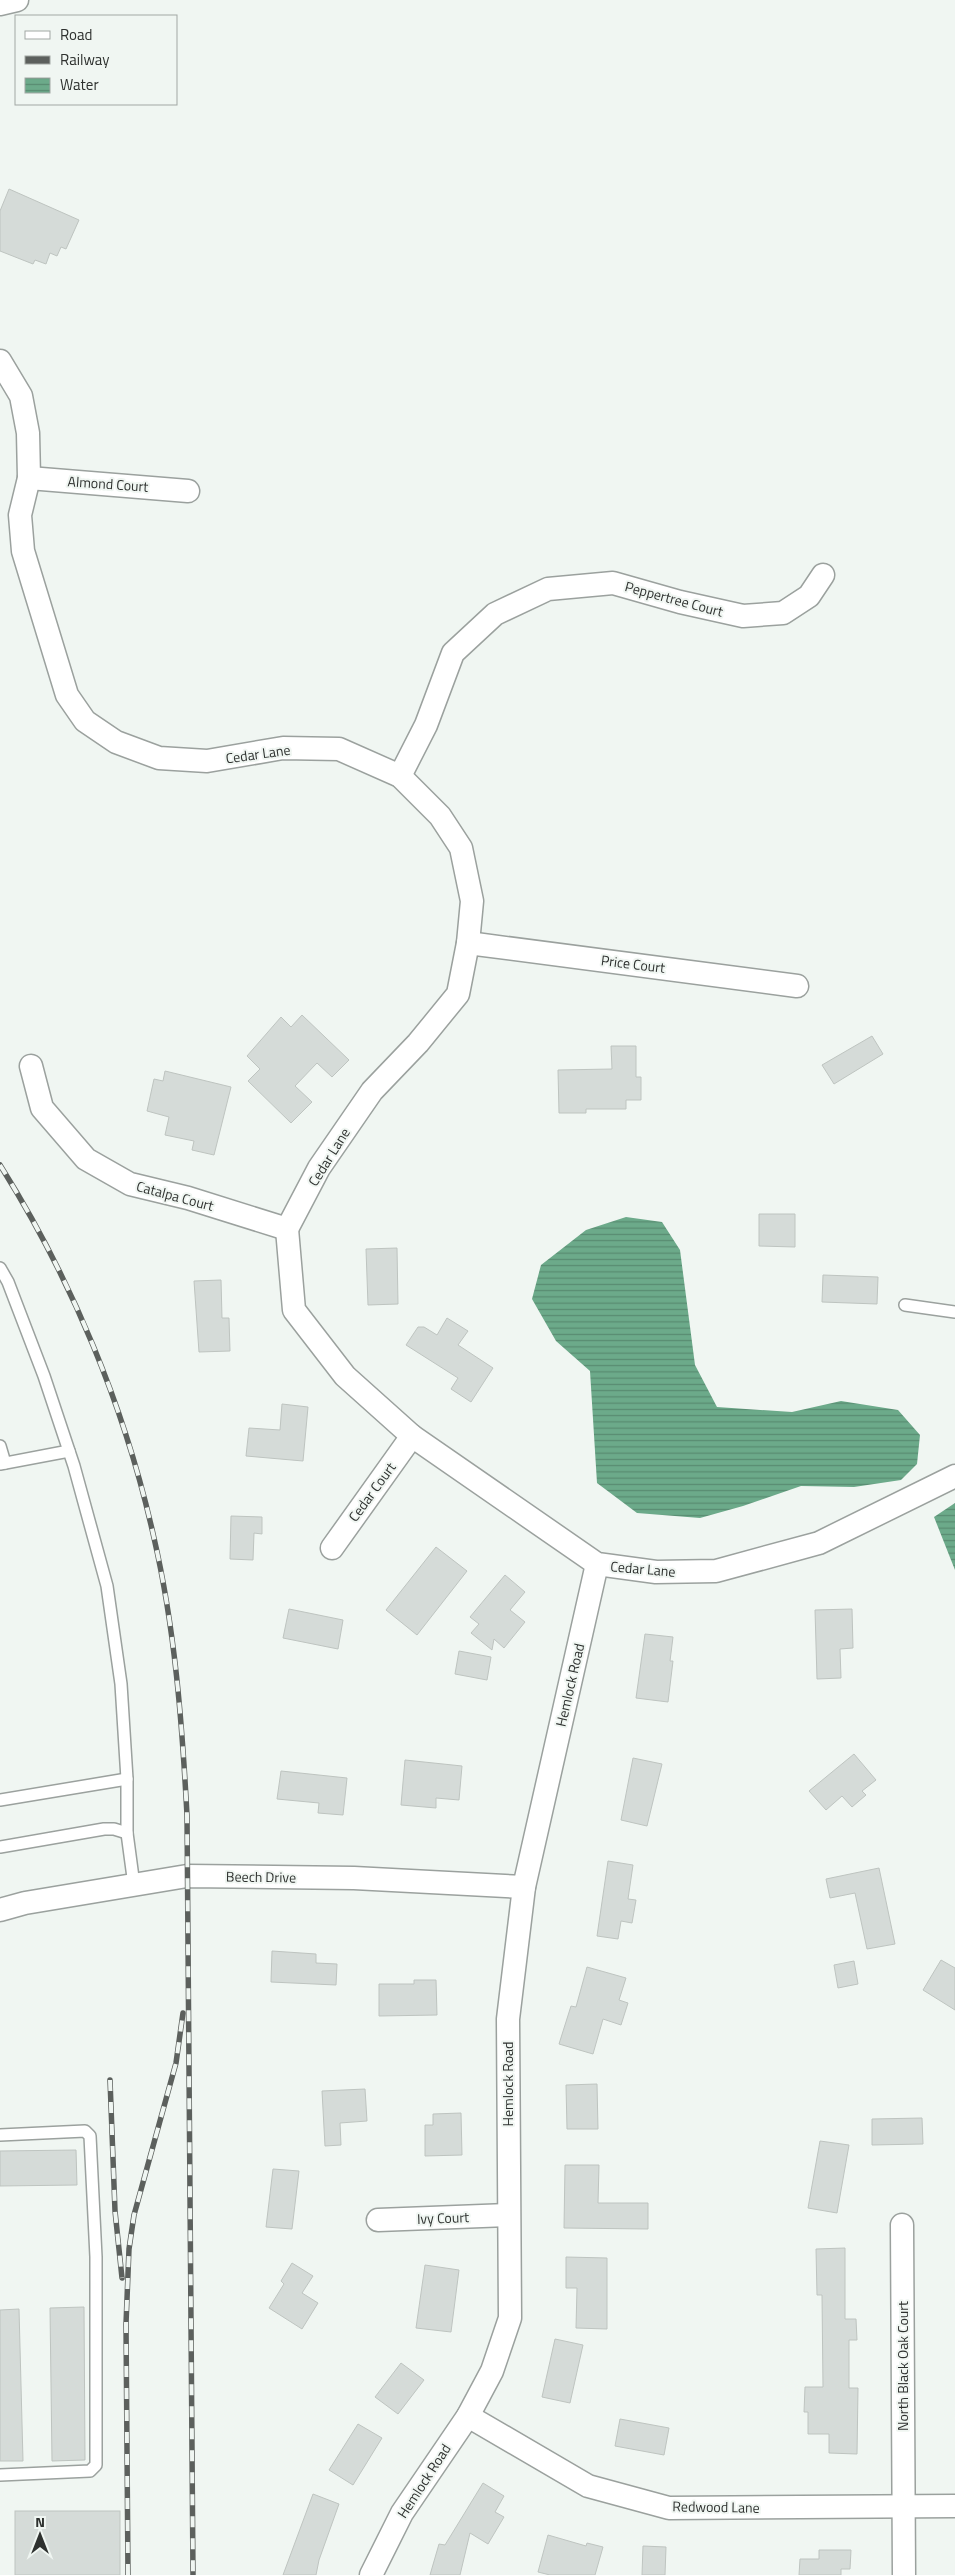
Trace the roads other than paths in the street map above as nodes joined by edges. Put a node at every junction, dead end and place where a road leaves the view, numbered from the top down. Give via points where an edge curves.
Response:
1 (17, 0) edge
2 (0, 4) edge
3 (0, 361) edge
4 (29, 478) junction
5 (188, 491) dead end
6 (823, 575) dead end
7 (400, 776) junction
8 (468, 943) junction
9 (798, 986) dead end
10 (31, 1066) dead end
11 (287, 1229) junction
12 (0, 1268) edge
13 (905, 1305) dead end
14 (955, 1312) edge
15 (412, 1436) junction
16 (0, 1446) edge
17 (69, 1451) junction
18 (3, 1464) edge
19 (955, 1476) edge
20 (332, 1548) dead end
21 (597, 1564) junction
22 (127, 1779) junction
23 (0, 1800) edge
24 (127, 1833) junction
25 (0, 1847) edge
26 (134, 1885) junction
27 (524, 1887) junction
28 (0, 1910) edge
29 (0, 2135) edge
30 (508, 2215) junction
31 (378, 2220) dead end
32 (902, 2225) dead end
33 (468, 2416) junction
34 (0, 2475) edge
35 (955, 2506) edge
36 (904, 2508) junction
37 (371, 2575) edge
38 (904, 2575) edge

1 - 2 street
3 - 4 street, Cedar Lane via 21,396 28,433
4 - 5 street, Almond Court
4 - 7 street, Cedar Lane via 20,515 22,551 67,695 85,721 116,742 159,758 207,762 283,748 338,749
6 - 7 street, Peppertree Court via 809,596 783,613 743,616 613,582 548,589 494,614 453,654 426,725
7 - 8 street, Cedar Lane via 440,816 461,848 472,901
8 - 9 street, Price Court
8 - 11 street, Cedar Lane via 458,994 418,1043 372,1091 318,1168
10 - 11 street, Catalpa Court via 42,1108 86,1159 130,1184 188,1198
11 - 15 street, Cedar Lane via 294,1310 345,1376
12 - 17 lane via 44,1376
13 - 14 lane
15 - 20 street, Cedar Court
15 - 21 street, Cedar Lane
16 - 18 lane
17 - 18 lane
17 - 22 lane via 107,1586 122,1684
19 - 21 street, Cedar Lane via 819,1543 716,1571 656,1572
21 - 27 street, Hemlock Road
22 - 23 lane
22 - 24 lane
24 - 25 lane via 104,1830
24 - 26 lane
26 - 27 street, Beech Drive via 197,1876 354,1878
26 - 28 street, Beech Drive
27 - 30 street, Hemlock Road via 508,2019
29 - 34 lane via 85,2131 90,2136 97,2332 96,2465 90,2471
30 - 31 street, Ivy Court
30 - 33 street, Hemlock Road via 510,2318 492,2371
32 - 36 street, North Black Oak Court
33 - 36 street, Redwood Lane via 588,2486 669,2508
33 - 37 street, Hemlock Road via 402,2514
35 - 36 street, Redwood Lane
36 - 38 street, North Black Oak Court

